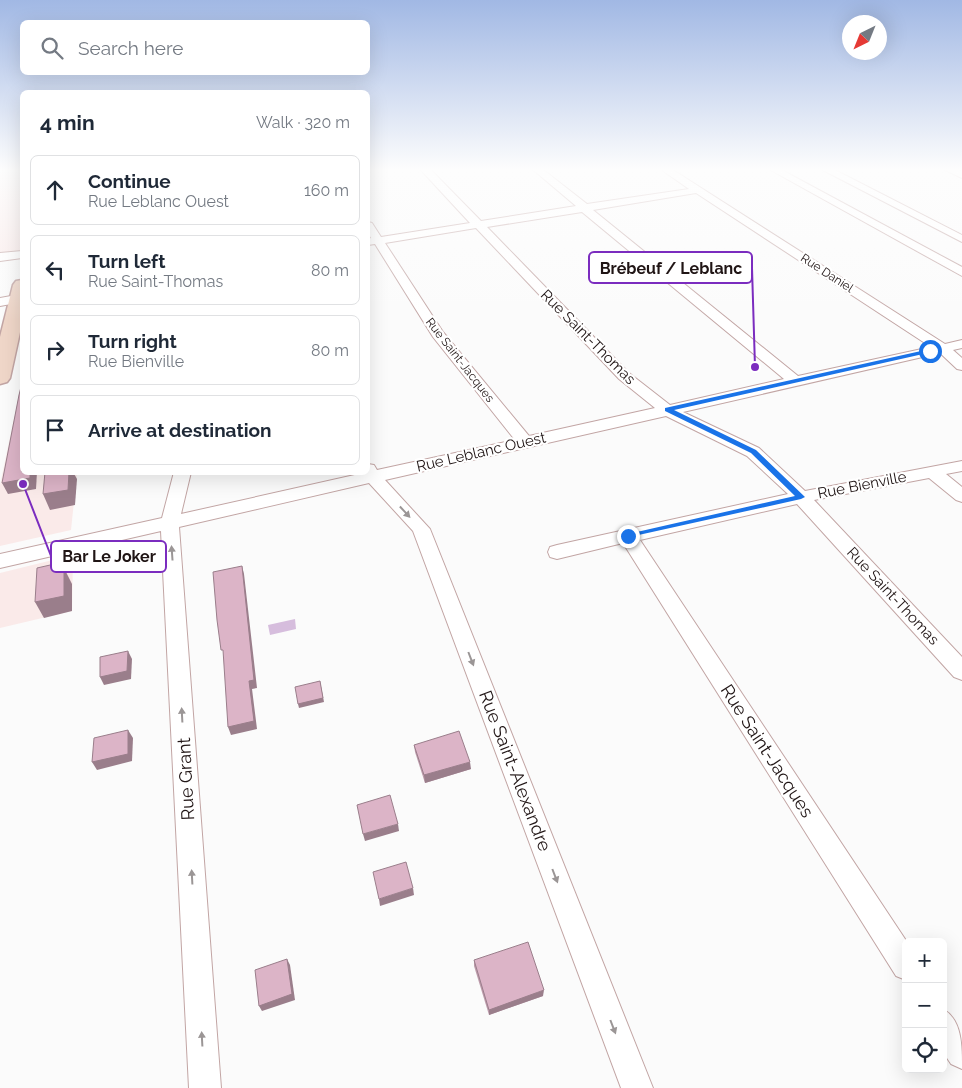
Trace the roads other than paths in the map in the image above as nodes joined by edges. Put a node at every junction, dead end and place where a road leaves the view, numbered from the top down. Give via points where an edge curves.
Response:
1 (473, 219) edge
2 (523, 219) edge
3 (599, 219) edge
4 (743, 219) edge
5 (865, 219) edge
6 (923, 219) edge
7 (480, 226) junction
8 (962, 239) edge
9 (373, 242) edge
10 (20, 255) edge
11 (0, 257) edge
12 (962, 272) edge
13 (20, 295) edge
14 (20, 301) edge
15 (0, 302) edge
16 (962, 344) edge
17 (942, 348) junction
18 (962, 366) edge
19 (1, 368) edge
20 (795, 381) junction
21 (667, 410) junction
22 (525, 442) junction
23 (962, 466) edge
24 (931, 471) junction
25 (370, 473) edge
26 (182, 475) edge
27 (362, 475) edge
28 (962, 496) edge
29 (801, 497) junction
30 (170, 522) junction
31 (628, 536) junction
32 (557, 552) dead end
33 (0, 561) edge
34 (962, 671) edge
35 (902, 960) edge
36 (946, 1028) edge
37 (962, 1053) edge
38 (205, 1088) edge
39 (637, 1088) edge

1 - 7 street, Rue Saint-Thomas
2 - 7 street
3 - 20 street
4 - 17 street, Rue Daniel
5 - 12 street
6 - 8 street
7 - 9 street
7 - 21 street, Rue Saint-Thomas via 624,376
9 - 22 street, Rue Saint-Jacques via 438,334
10 - 11 street
13 - 15 street
14 - 19 main road
16 - 17 street, Rue Leblanc Ouest
17 - 18 street, Rue Daniel
17 - 20 street, Rue Leblanc Ouest
20 - 21 street, Rue Leblanc Ouest
21 - 22 street, Rue Leblanc Ouest
21 - 29 street, Rue Saint-Thomas via 753,452
22 - 25 street, Rue Leblanc Ouest
23 - 24 street, Rue Bienville
24 - 28 street
24 - 29 street, Rue Bienville
25 -> 39 street, Rue Saint-Alexandre via 422,529
26 - 30 street, Rue Grant
27 - 30 street, Rue Leblanc Ouest
29 - 31 street, Rue Bienville
29 - 34 street, Rue Saint-Thomas
30 - 33 street, Rue Leblanc Ouest
38 -> 30 street, Rue Grant
31 - 32 street, Rue Bienville
31 - 35 street, Rue Saint-Jacques
36 - 37 street

